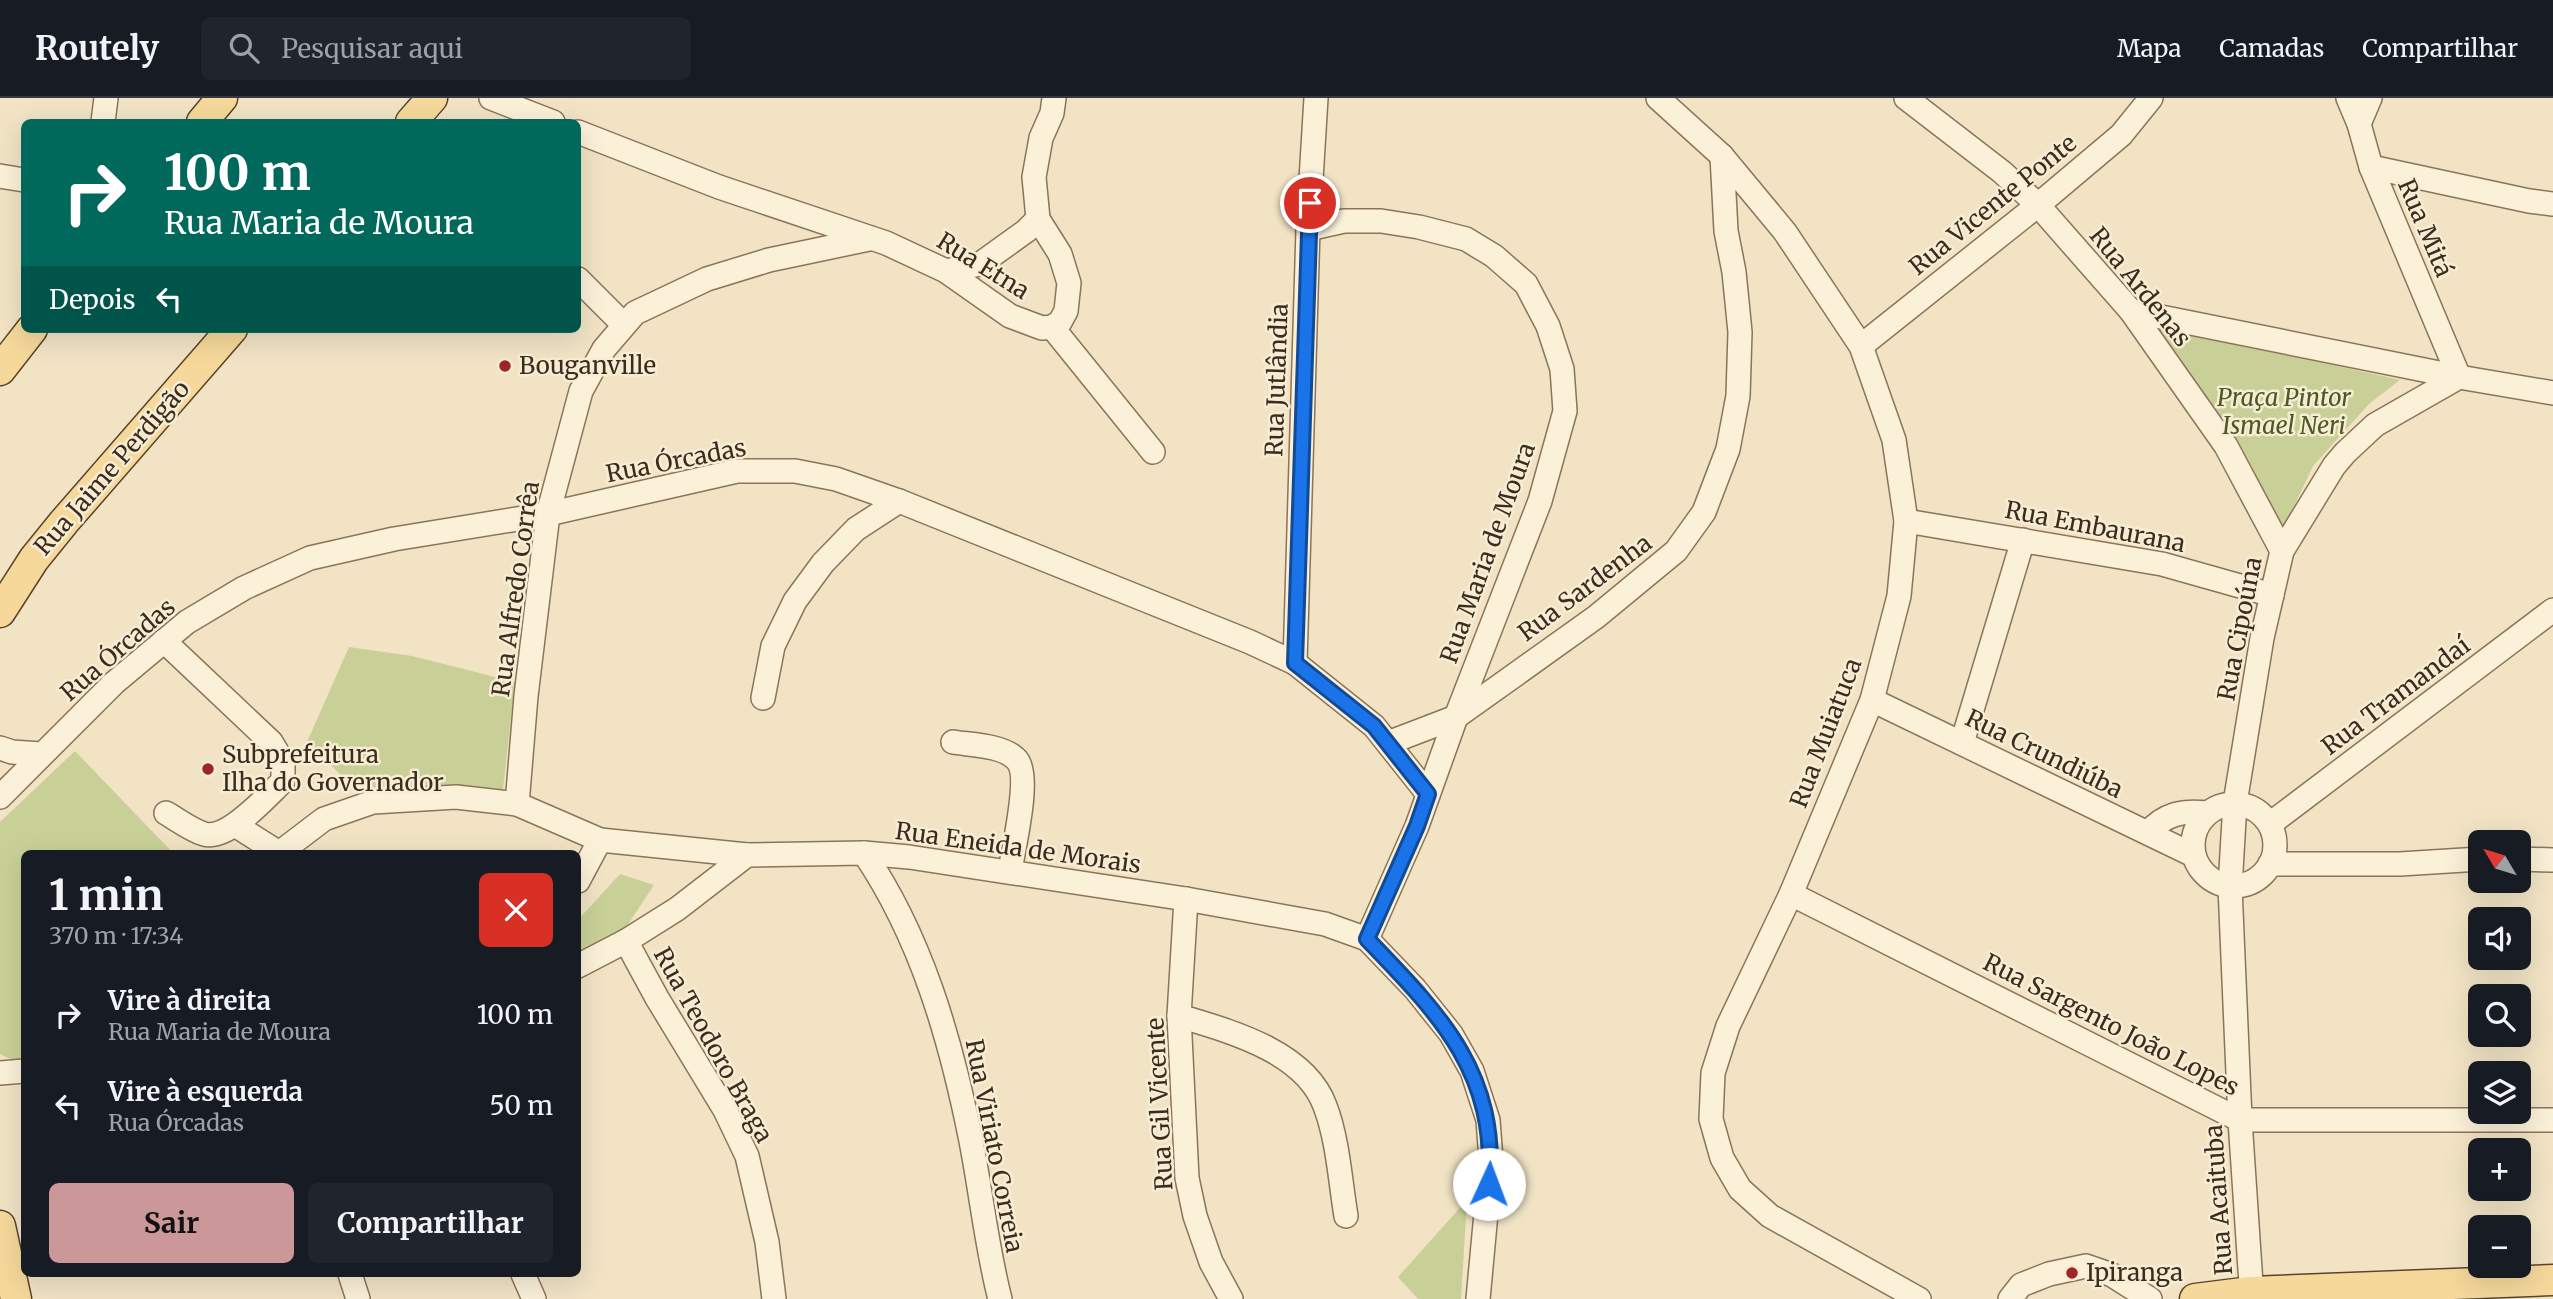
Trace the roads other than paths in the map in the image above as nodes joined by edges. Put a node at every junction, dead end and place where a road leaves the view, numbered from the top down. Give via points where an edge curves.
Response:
1 (106, 98) edge
2 (222, 98) edge
3 (432, 98) edge
4 (491, 98) edge
5 (1054, 98) edge
6 (1316, 98) edge
7 (1658, 98) edge
8 (1906, 98) edge
9 (2151, 98) edge
10 (2348, 98) edge
11 (2370, 98) edge
12 (103, 119) edge
13 (204, 119) edge
14 (414, 119) edge
15 (546, 119) edge
16 (2359, 124) junction
17 (581, 133) edge
18 (1722, 156) junction
19 (2371, 167) junction
20 (0, 176) edge
21 (21, 180) edge
22 (2553, 204) edge
23 (2038, 205) junction
24 (1038, 219) junction
25 (1308, 229) junction
26 (869, 239) junction
27 (946, 271) junction
28 (581, 282) edge
29 (2132, 311) junction
30 (624, 325) junction
31 (1052, 327) junction
32 (29, 333) edge
33 (229, 333) edge
34 (1861, 346) junction
35 (0, 370) edge
36 (2459, 377) junction
37 (2553, 393) edge
38 (1153, 452) dead end
39 (899, 501) junction
40 (548, 514) junction
41 (1906, 521) junction
42 (2023, 540) junction
43 (2282, 551) junction
44 (2272, 595) junction
45 (2553, 610) edge
46 (0, 612) edge
47 (2543, 625) edge
48 (164, 641) junction
49 (1295, 663) junction
50 (763, 698) dead end
51 (1872, 700) junction
52 (1456, 717) junction
53 (953, 742) dead end
54 (1388, 743) junction
55 (1962, 743) junction
56 (0, 748) edge
57 (41, 754) junction
58 (1428, 794) junction
59 (0, 797) edge
60 (2235, 803) junction
61 (517, 804) junction
62 (166, 813) dead end
63 (2207, 813) junction
64 (2270, 824) junction
65 (235, 825) junction
66 (2148, 833) junction
67 (600, 840) junction
68 (274, 850) edge
69 (283, 850) edge
70 (864, 853) junction
71 (747, 855) junction
72 (2193, 855) junction
73 (2531, 859) edge
74 (2468, 860) edge
75 (2553, 860) edge
76 (2270, 864) junction
77 (1010, 871) junction
78 (581, 875) edge
79 (2230, 887) junction
80 (1791, 894) junction
81 (1186, 899) junction
82 (1367, 939) junction
83 (626, 941) junction
84 (581, 964) edge
85 (1179, 1016) junction
86 (2240, 1120) junction
87 (2553, 1121) edge
88 (1346, 1216) dead end
89 (0, 1226) edge
90 (351, 1277) edge
91 (524, 1277) edge
92 (2553, 1280) edge
93 (2382, 1293) edge
94 (2252, 1296) edge
95 (16, 1299) edge
96 (358, 1299) edge
97 (534, 1299) edge
98 (774, 1299) edge
99 (1000, 1299) edge
100 (1231, 1299) edge
101 (1478, 1299) edge
102 (1919, 1299) edge
103 (2010, 1299) edge
104 (2150, 1299) edge
105 (2195, 1299) edge

1 - 12 street
2 - 13 main road
3 - 14 main road
4 - 15 street
5 - 24 street, Rua Etna via 1034,177
6 - 25 street, Rua Jutlândia
7 - 18 street, Rua Muiatuca
8 - 23 street, Rua Ardenas
9 - 23 street, Rua Vicente Ponte via 2121,135
10 - 16 street, Rua Mitá
11 - 16 street
16 - 19 street, Rua Mitá
17 - 26 street, Rua Etna
18 - 34 street, Rua Muiatuca via 1785,232
18 - 52 street, Rua Sardenha via 1726,232 1740,332 1738,396 1728,449 1704,512 1676,551 1639,583
19 - 22 street
19 - 36 street, Rua Mitá
20 - 21 street
23 - 29 street, Rua Ardenas
23 - 34 street, Rua Vicente Ponte
24 - 27 street via 980,264
24 - 31 street, Rua Etna via 1060,254 1069,283 1066,312
25 - 49 street, Rua Jutlândia
25 - 52 street, Rua Maria de Moura via 1344,221 1381,221 1466,239 1526,284 1548,326 1562,369 1565,411 1540,501
26 - 27 street, Rua Etna
26 - 30 street, Rua Alfredo Corrêa via 769,260 707,279 635,313
27 - 31 street, Rua Etna via 1010,316 1042,328
28 - 30 street
29 - 36 street
29 - 43 street, Rua Ardenas via 2226,446
30 - 40 street, Rua Alfredo Corrêa via 580,390
31 - 38 street
32 - 35 main road
33 - 46 main road, Rua Jaime Perdigão via 64,522
34 - 41 street, Rua Muiatuca via 1894,440
36 - 37 street
36 - 43 street, Rua Cipoúna via 2375,425 2345,453
39 - 40 street, Rua Órcadas via 795,471 737,471
39 - 49 street, Rua Órcadas
39 - 50 street via 856,529 795,601 773,646
40 - 48 street, Rua Órcadas via 310,558 244,588
40 - 61 street, Rua Alfredo Corrêa
41 - 42 street, Rua Embaurana
41 - 51 street, Rua Muiatuca via 1899,596
42 - 44 street, Rua Embaurana via 2162,564
42 - 55 street
43 - 44 street, Rua Cipoúna
44 - 60 street, Rua Cipoúna
45 - 47 street, Rua Tramandaí
47 - 64 street, Rua Tramandaí
48 - 57 street, Rua Órcadas via 114,682
48 - 65 street via 271,742 283,762 283,781
49 - 54 street, Rua Órcadas via 1374,726
51 - 55 street, Rua Crundiúba
51 - 80 street, Rua Muiatuca
52 - 54 street, Rua Sardenha
52 - 58 street, Rua Maria de Moura
53 - 77 street via 999,750 1015,757 1021,766 1022,792
54 - 58 street, Rua Órcadas
55 - 66 street, Rua Crundiúba
56 - 57 street
57 - 59 street, Rua Órcadas
58 - 82 street, Rua Maria de Moura
60 - 63 street
60 - 64 street via 2256,809
60 - 79 street, Rua Cipoúna
61 - 67 street, Rua Eneida de Morais
61 - 69 street, Rua Eneida de Morais via 456,797 373,802 324,819
62 - 65 street via 205,835
63 - 66 street via 2187,810 2156,823
63 - 72 street via 2197,825
64 - 76 street via 2275,844
65 - 68 street
66 - 72 street, Rua Crundiúba
67 - 71 street, Rua Eneida de Morais
67 - 78 street
70 - 71 street, Rua Eneida de Morais
70 - 77 street, Rua Eneida de Morais
70 - 99 street, Rua Viriato Correia via 885,884 923,964 950,1051
71 - 83 street
72 - 79 street via 2200,870
73 - 75 street
74 - 76 street
76 - 79 street via 2260,877
77 - 81 street, Rua Eneida de Morais
79 - 86 street, Rua Acaituba
80 - 86 street, Rua Sargento João Lopes
80 - 102 street, Rua Muiatuca via 1728,1026 1713,1073 1711,1119 1722,1158 1740,1189 1770,1216
81 - 82 street, Rua Eneida de Morais via 1325,925
81 - 85 street, Rua Gil Vicente
82 - 101 street, Rua Eneida de Morais via 1451,1034 1472,1071 1488,1120 1491,1160
83 - 84 street
83 - 98 street, Rua Teodoro Braga via 747,1156 767,1242
85 - 88 street via 1256,1043 1290,1062 1313,1084 1332,1130
85 - 100 street, Rua Gil Vicente via 1187,1178 1211,1262
86 - 87 street, Rua Sargento João Lopes
86 - 94 street, Rua Acaituba
89 - 95 main road
90 - 96 street
91 - 97 street
92 - 93 main road
93 - 94 main road
94 - 105 main road
103 - 104 street via 2021,1285 2086,1266 2112,1275

